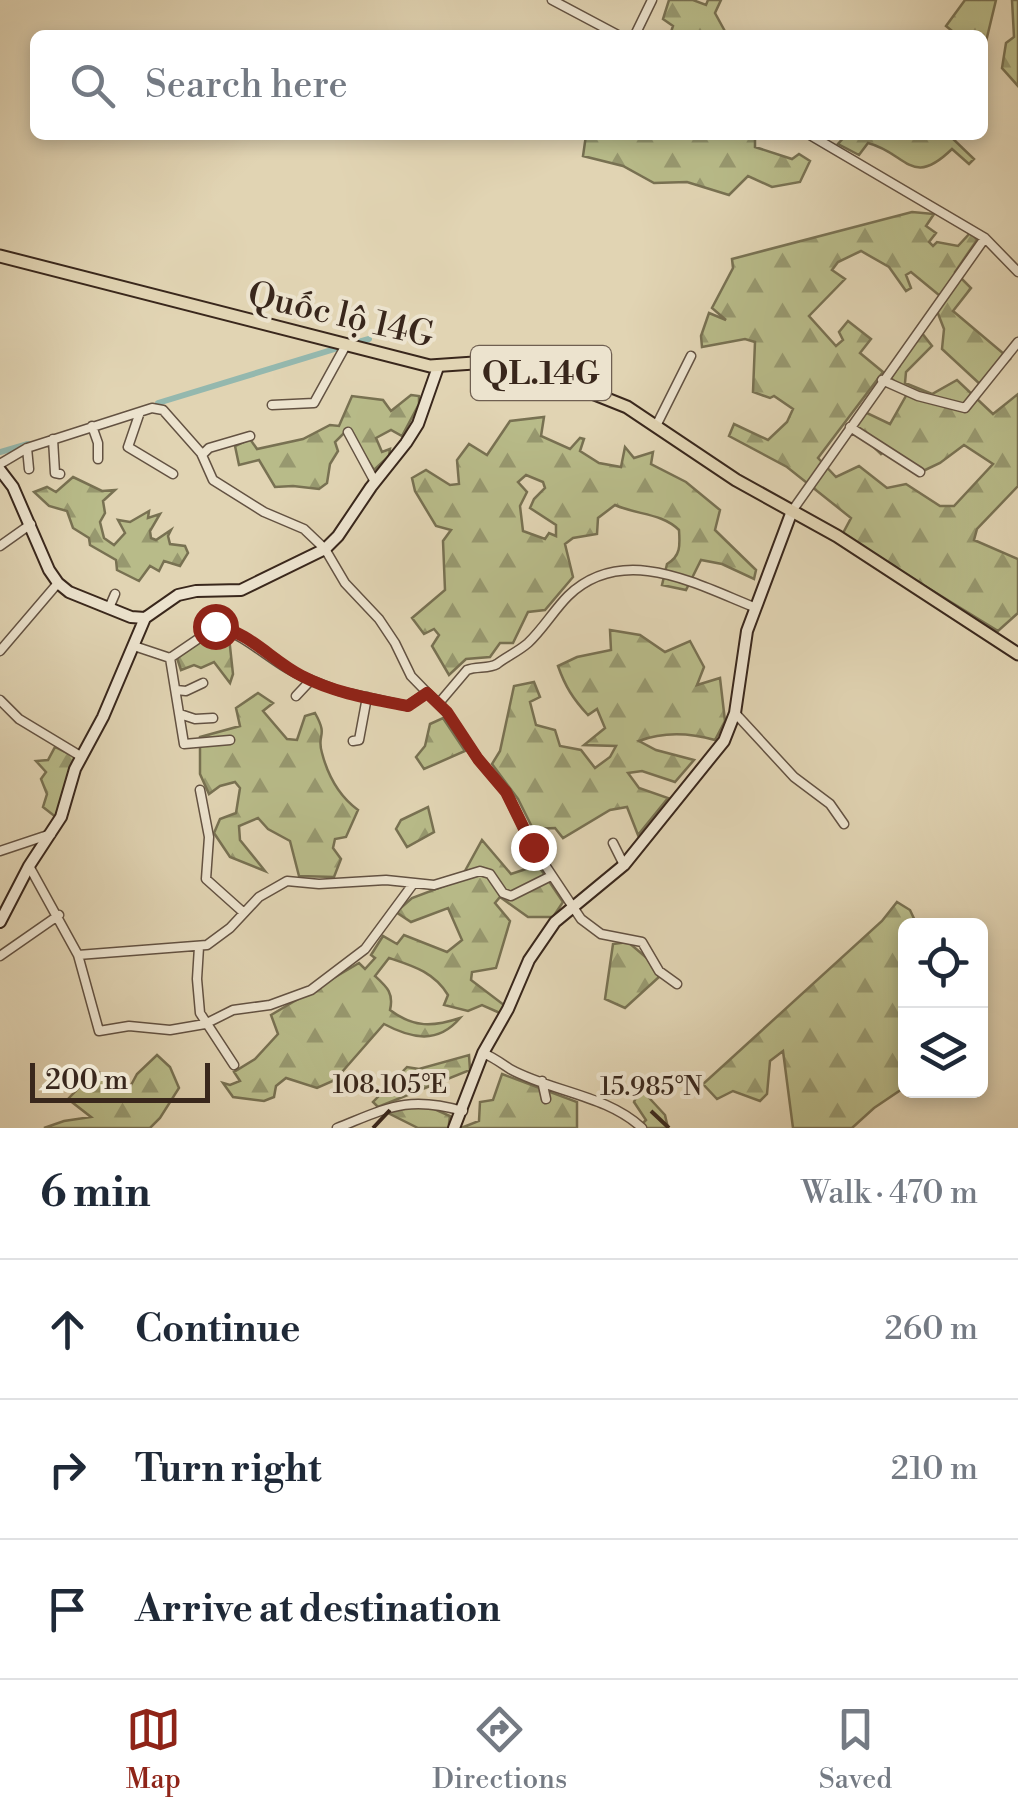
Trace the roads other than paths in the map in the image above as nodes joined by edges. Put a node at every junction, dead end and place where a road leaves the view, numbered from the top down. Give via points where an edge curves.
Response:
1 (553, 0) edge
2 (652, 0) edge
3 (609, 30) edge
4 (637, 30) edge
5 (819, 140) edge
6 (986, 238) junction
7 (0, 256) edge
8 (1018, 272) edge
9 (1018, 342) edge
10 (346, 345) junction
11 (691, 356) dead end
12 (438, 366) junction
13 (882, 380) junction
14 (272, 405) dead end
15 (140, 412) junction
16 (109, 421) junction
17 (92, 426) junction
18 (656, 426) junction
19 (850, 428) junction
20 (348, 432) dead end
21 (114, 435) dead end
22 (250, 436) dead end
23 (53, 439) junction
24 (27, 448) junction
25 (202, 455) junction
26 (98, 459) dead end
27 (0, 467) edge
28 (30, 469) dead end
29 (920, 472) dead end
30 (60, 474) dead end
31 (173, 474) dead end
32 (375, 482) junction
33 (792, 511) junction
34 (31, 524) junction
35 (0, 546) edge
36 (325, 548) junction
37 (58, 583) junction
38 (115, 594) dead end
39 (754, 607) junction
40 (108, 608) junction
41 (144, 618) junction
42 (134, 646) junction
43 (0, 652) edge
44 (1018, 654) edge
45 (170, 658) junction
46 (311, 680) junction
47 (203, 683) dead end
48 (176, 690) junction
49 (427, 693) junction
50 (296, 696) dead end
51 (366, 698) junction
52 (0, 700) edge
53 (439, 703) junction
54 (180, 714) junction
55 (734, 714) junction
56 (213, 718) dead end
57 (230, 740) dead end
58 (353, 741) dead end
59 (82, 757) junction
60 (200, 790) dead end
61 (844, 824) dead end
62 (51, 834) junction
63 (612, 844) dead end
64 (0, 850) edge
65 (29, 866) junction
66 (624, 866) junction
67 (551, 876) junction
68 (412, 884) junction
69 (573, 908) junction
70 (244, 913) junction
71 (59, 916) junction
72 (0, 922) edge
73 (199, 946) junction
74 (78, 955) junction
75 (0, 956) edge
76 (677, 984) dead end
77 (205, 1024) junction
78 (482, 1052) junction
79 (234, 1064) dead end
80 (542, 1081) junction
81 (546, 1099) dead end
82 (596, 1102) junction
83 (463, 1111) junction
84 (594, 1114) dead end
85 (337, 1128) edge
86 (454, 1128) edge
87 (642, 1128) edge

1 - 3 street
2 - 4 street
5 - 6 street
6 - 8 street
6 - 13 street
7 - 10 main road, Quốc lộ 14G / QL.14G
9 - 13 street via 965,408
10 - 12 main road, Quốc lộ 14G / QL.14G
10 - 14 street via 314,404
11 - 18 street
12 - 18 main road, Quốc lộ 14G / QL.14G via 474,363 547,374
12 - 32 street via 418,424
13 - 19 street
15 - 16 street
15 - 25 street via 160,408
15 - 31 street via 128,447
16 - 17 street
16 - 21 street
17 - 23 street
17 - 26 street
18 - 33 main road, Quốc lộ 14G / QL.14G
19 - 29 street
19 - 33 street
20 - 32 street
22 - 25 street
23 - 24 street
23 - 30 street
24 - 27 street
24 - 28 street
25 - 36 street via 213,480 304,529
27 - 34 street
32 - 36 street
33 - 39 street
33 - 44 main road, Quốc lộ 14G / QL.14G
34 - 35 street
34 - 37 street
36 - 41 street via 240,590 178,595
36 - 49 street
37 - 40 street
37 - 43 street
38 - 40 street
39 - 53 street via 660,571 601,573 566,598 526,645 492,666 467,670
39 - 55 street
40 - 41 street
41 - 42 street
42 - 45 street
42 - 59 street
45 - 46 street via 216,626 251,640
45 - 48 street
46 - 50 street
46 - 51 street
47 - 48 street
48 - 54 street
49 - 51 street via 411,706
49 - 53 street
51 - 58 street via 359,740
52 - 59 street
53 - 67 street via 506,792
54 - 56 street
54 - 57 street via 184,744
55 - 61 street
55 - 66 street via 711,759
59 - 62 street
60 - 70 street via 209,837 206,879
62 - 64 street
62 - 65 street
63 - 66 street
65 - 71 street
65 - 72 street
66 - 69 street
67 - 68 street via 512,896 480,871 434,886
67 - 69 street
68 - 70 street via 287,881
68 - 77 street via 365,950 311,990
69 - 76 street via 601,934 642,942 659,971
69 - 78 street via 529,960
70 - 73 street
71 - 74 street
71 - 75 street
73 - 74 street
73 - 77 street
74 - 77 street via 99,1030
77 - 79 street
78 - 80 street
78 - 83 street
80 - 81 street
80 - 82 street
82 - 84 street
82 - 87 street
83 - 85 street via 406,1102
83 - 86 street

